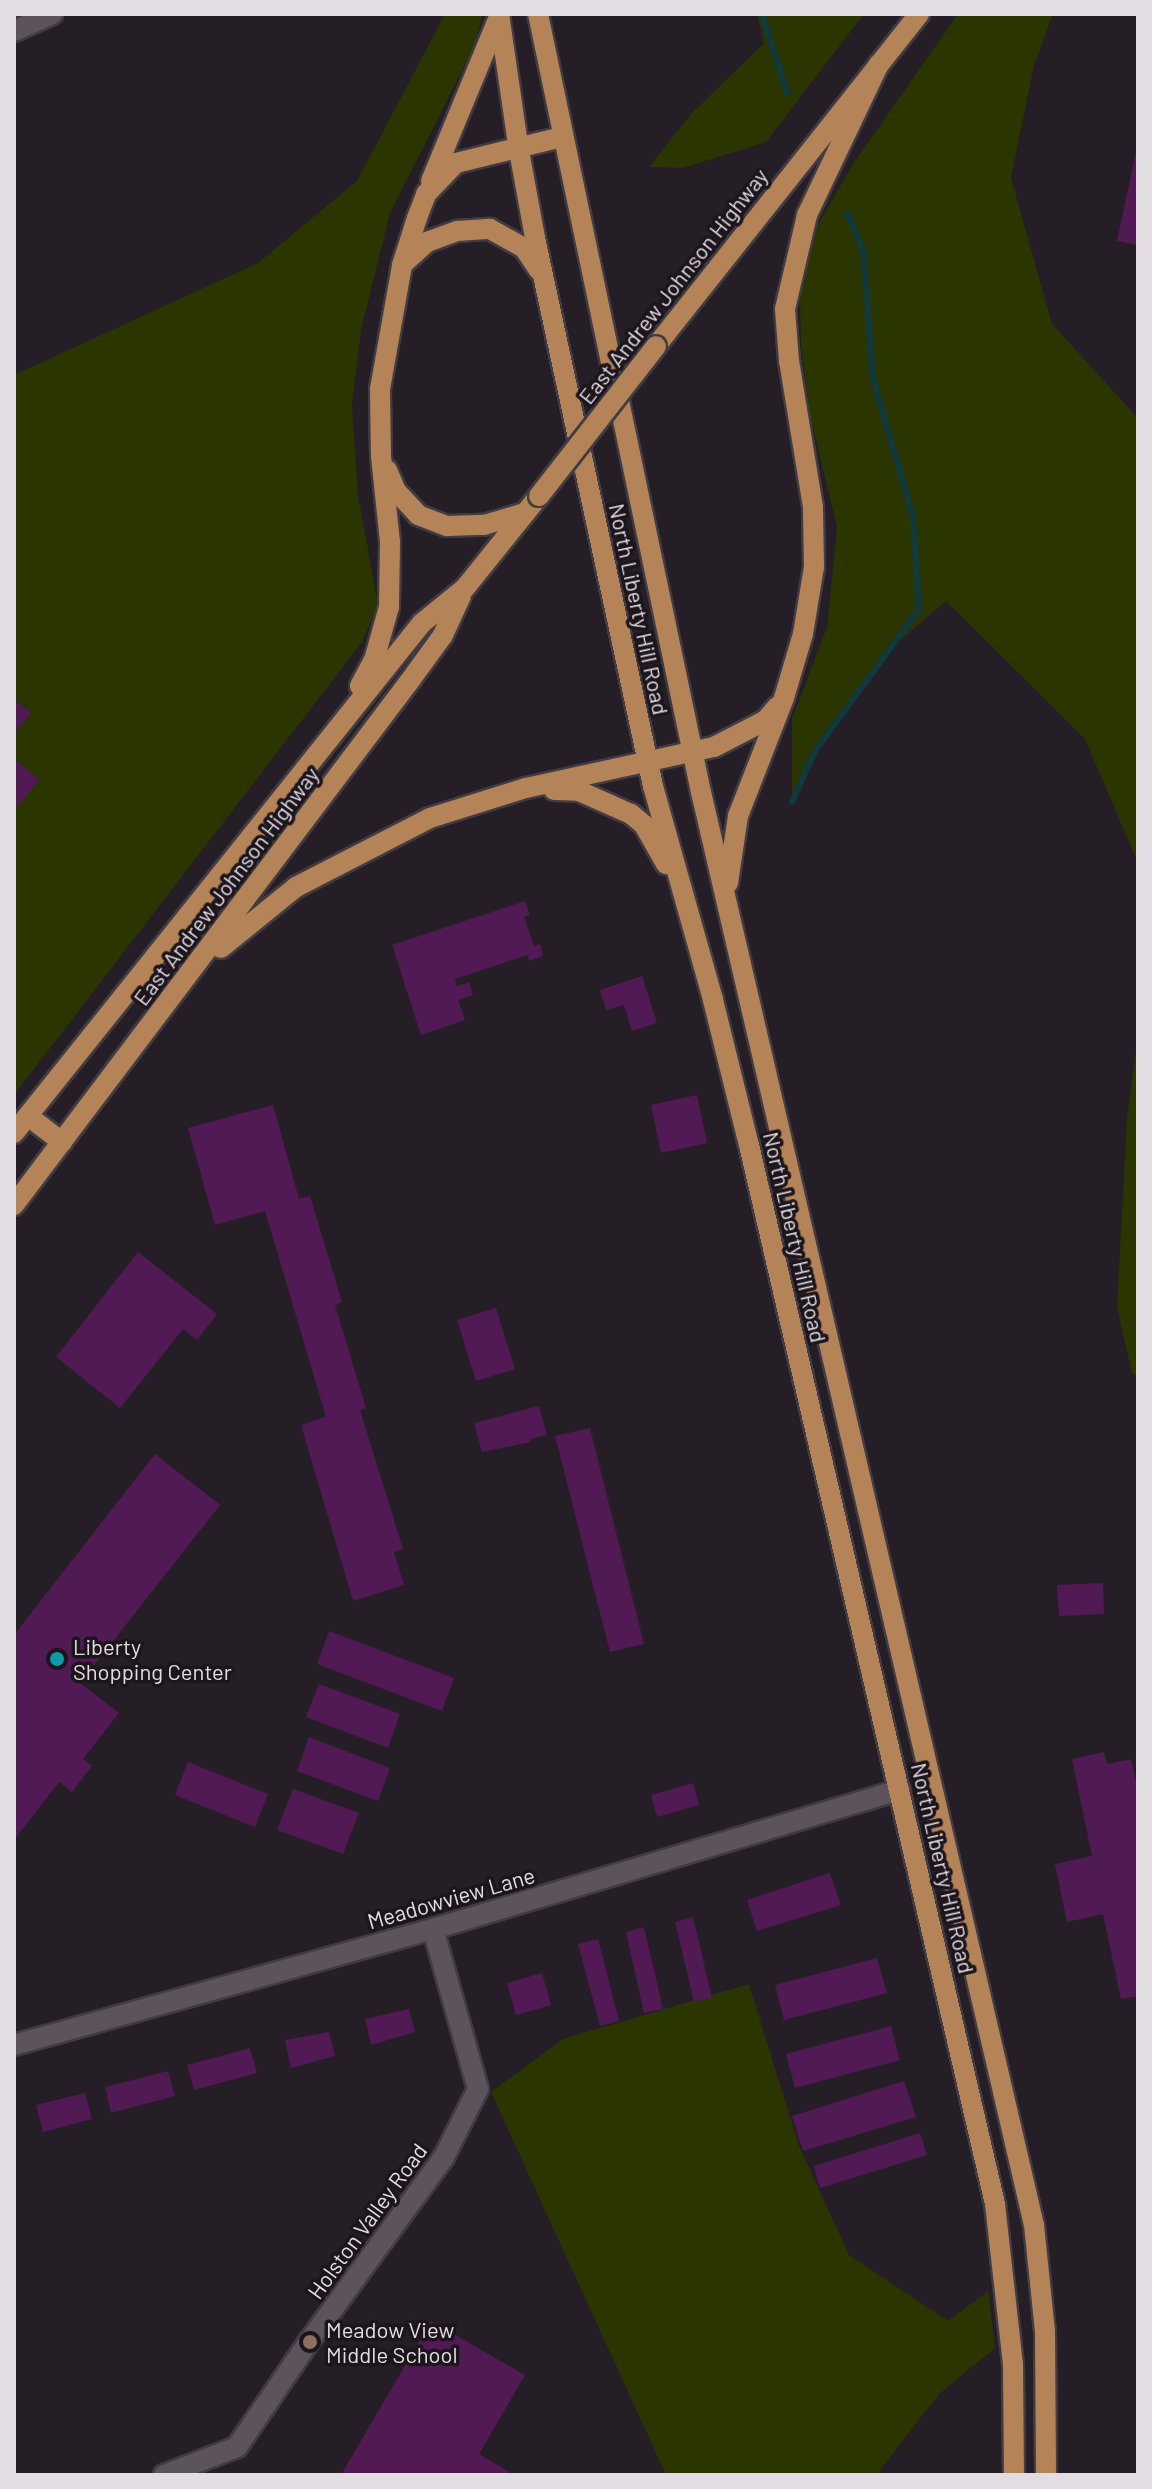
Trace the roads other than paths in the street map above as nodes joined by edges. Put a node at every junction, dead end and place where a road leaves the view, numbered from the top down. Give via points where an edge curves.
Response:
1 (52, 14) edge
2 (499, 14) edge
3 (538, 14) edge
4 (919, 14) edge
5 (14, 31) edge
6 (879, 64) junction
7 (562, 137) junction
8 (518, 145) junction
9 (426, 194) junction
10 (402, 265) junction
11 (545, 280) junction
12 (381, 456) junction
13 (525, 513) junction
14 (465, 588) junction
15 (784, 698) junction
16 (335, 732) junction
17 (692, 752) junction
18 (648, 762) junction
19 (526, 788) junction
20 (683, 896) junction
21 (727, 899) junction
22 (183, 983) junction
23 (28, 1116) junction
24 (14, 1133) edge
25 (62, 1142) junction
26 (14, 1205) edge
27 (933, 1781) junction
28 (900, 1790) junction
29 (433, 1929) junction
30 (14, 2045) edge
31 (164, 2475) edge
32 (1014, 2475) edge
33 (1046, 2475) edge

1 - 5 street
2 - 8 main road, North Liberty Hill Road
2 - 9 main road
3 - 7 main road, North Liberty Hill Road
4 - 6 main road, East Andrew Johnson Highway
6 - 13 main road, East Andrew Johnson Highway, bridge
6 - 15 main road via 807,215 785,309 813,507 814,567 803,634
7 - 8 main road
7 - 17 main road, North Liberty Hill Road
8 - 9 main road via 456,163
8 - 11 main road, North Liberty Hill Road
9 - 10 main road
10 - 11 main road via 427,242 458,231 490,229 524,248
10 - 12 main road via 380,389
11 - 18 main road, North Liberty Hill Road
12 - 13 main road via 396,491 418,515 447,526 484,525
12 - 16 main road via 390,542 389,607 374,660
13 - 14 main road, East Andrew Johnson Highway
14 - 16 main road, East Andrew Johnson Highway via 422,623
14 - 22 main road, East Andrew Johnson Highway via 426,659
15 - 17 main road via 766,720 739,737
15 - 21 main road via 738,816
16 - 23 main road, East Andrew Johnson Highway
17 - 18 main road
17 - 21 main road, North Liberty Hill Road
18 - 19 main road
18 - 20 main road, North Liberty Hill Road
19 - 20 main road via 579,791 631,814 657,847
19 - 22 main road via 430,818 296,887 240,929
20 - 28 main road, North Liberty Hill Road via 749,1145
21 - 27 main road, North Liberty Hill Road
22 - 25 main road, East Andrew Johnson Highway
23 - 24 main road, East Andrew Johnson Highway
23 - 25 main road
25 - 26 main road, East Andrew Johnson Highway
27 - 28 main road
27 - 33 main road, North Liberty Hill Road via 1034,2225 1045,2331
28 - 29 street, Meadowview Lane
28 - 32 main road, North Liberty Hill Road via 995,2204 1013,2364
29 - 30 street, Meadowview Lane
29 - 31 street, Holston Valley Road via 478,2089 444,2157 237,2447

